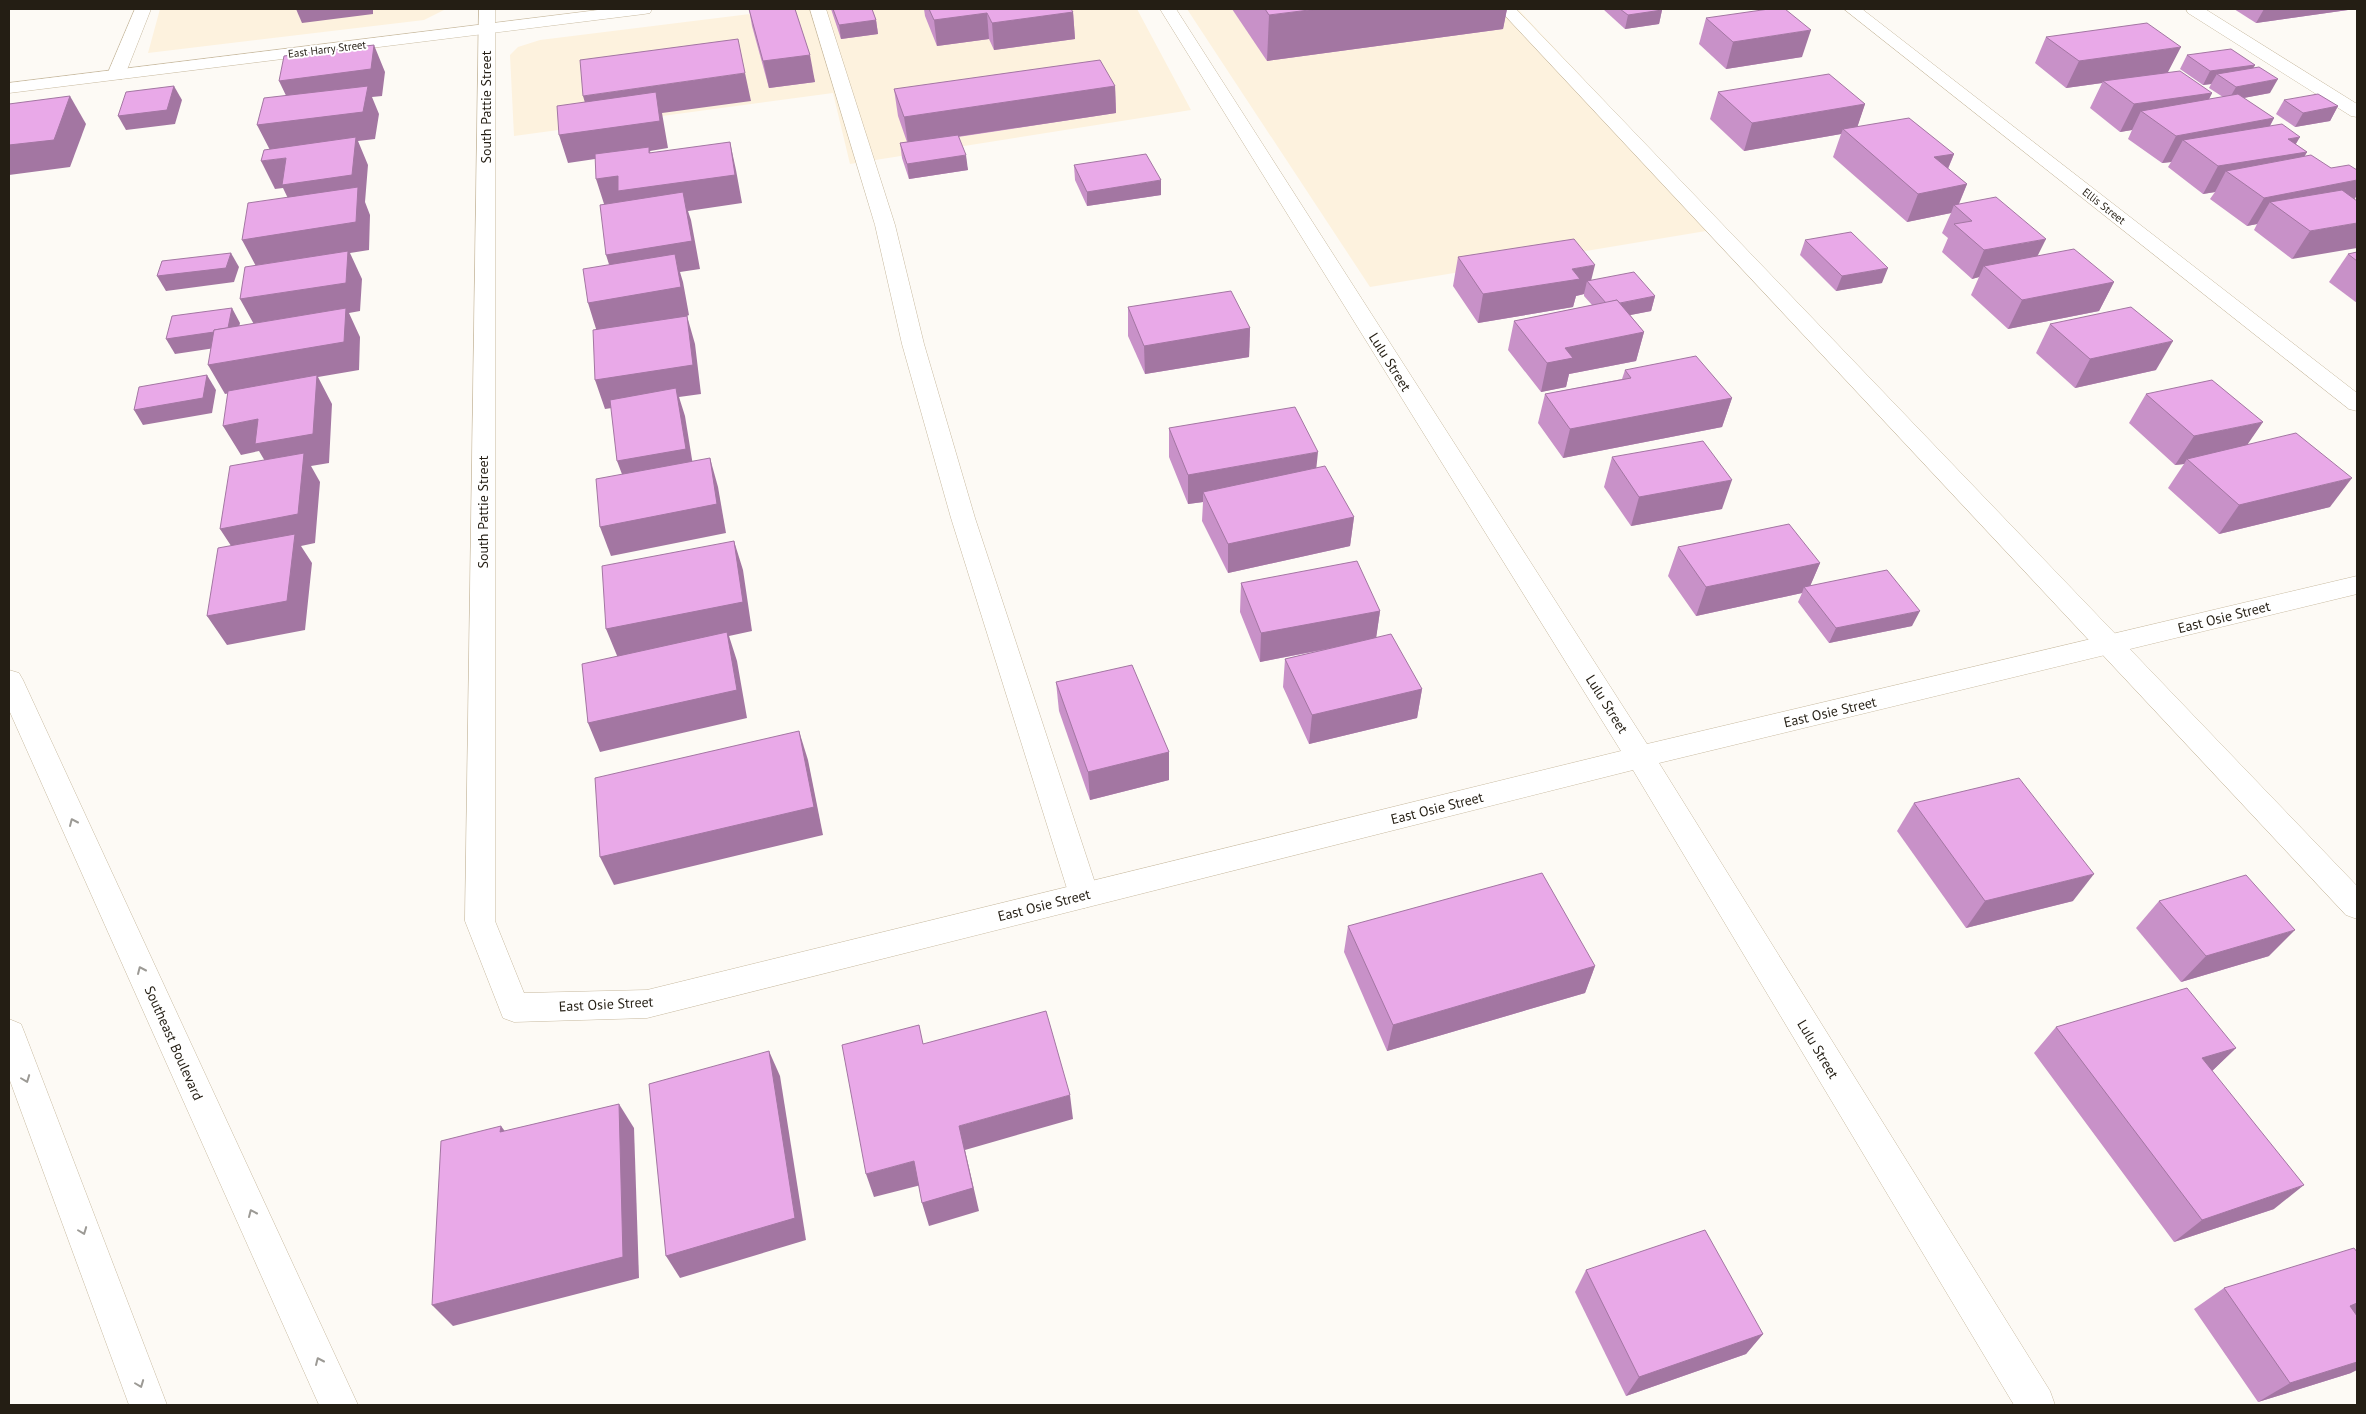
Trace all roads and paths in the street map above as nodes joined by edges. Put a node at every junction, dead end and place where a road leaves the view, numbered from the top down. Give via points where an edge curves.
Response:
1 (142, 9) edge
2 (487, 9) edge
3 (644, 9) edge
4 (818, 9) edge
5 (1168, 9) edge
6 (1508, 9) edge
7 (1852, 9) edge
8 (2194, 9) edge
9 (486, 28) junction
10 (116, 75) junction
11 (9, 88) edge
12 (2357, 112) edge
13 (2357, 404) edge
14 (2357, 585) edge
15 (2108, 645) junction
16 (9, 680) edge
17 (1640, 757) junction
18 (1084, 895) junction
19 (2357, 906) edge
20 (514, 1008) joint
21 (9, 1034) edge
22 (148, 1405) edge
23 (339, 1405) edge
24 (2036, 1405) edge

1 - 10 street
2 - 9 street, South Pattie Street
3 - 9 street, East Harry Street
4 - 18 street via 885,225 913,344 963,518
5 - 17 street, Lulu Street
6 - 15 street
7 - 13 street, Ellis Street
8 - 12 street
9 - 10 street, East Harry Street
9 - 20 street, South Pattie Street via 480,921
10 - 11 street, East Harry Street
14 - 15 street, East Osie Street
15 - 17 street, East Osie Street
15 - 19 street
23 -> 16 street, Southeast Boulevard
17 - 18 street, East Osie Street
17 - 24 street, Lulu Street
18 - 20 street, East Osie Street via 647,1004
21 -> 22 street

